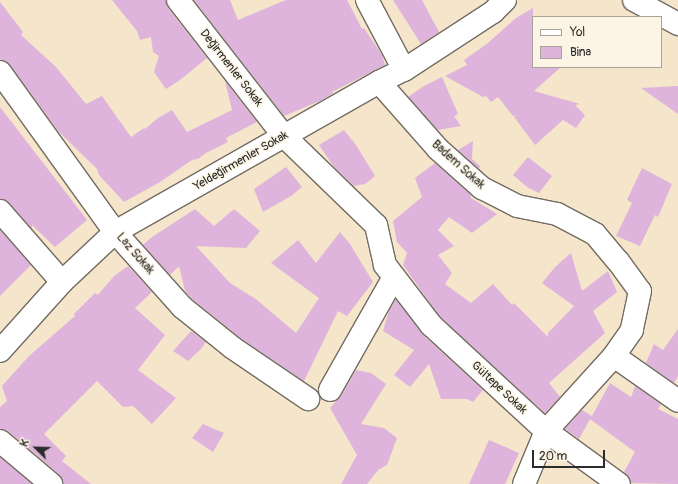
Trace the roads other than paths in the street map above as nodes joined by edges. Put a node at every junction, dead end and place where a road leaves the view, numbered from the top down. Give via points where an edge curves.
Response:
1 (178, 0) edge
2 (367, 0) edge
3 (505, 0) edge
4 (634, 0) edge
5 (678, 24) edge
6 (404, 70) junction
7 (0, 72) edge
8 (379, 82) junction
9 (284, 136) junction
10 (0, 211) edge
11 (115, 232) junction
12 (394, 277) junction
13 (62, 282) junction
14 (0, 351) edge
15 (614, 356) junction
16 (330, 390) dead end
17 (308, 399) dead end
18 (678, 401) edge
19 (546, 431) junction
20 (0, 441) edge
21 (51, 484) edge
22 (524, 484) edge
23 (619, 484) edge

1 - 9 street, Değirmenler Sokak
2 - 6 street
3 - 6 street, Yeldeğirmenler Sokak via 493,12
4 - 5 street
6 - 8 street, Yeldeğirmenler Sokak
7 - 11 street, Laz Sokak
8 - 9 street, Yeldeğirmenler Sokak
8 - 15 street, Badem Sokak via 438,149 482,188 517,206 557,214 595,234 640,291 632,330
9 - 11 street, Yeldeğirmenler Sokak
9 - 12 street, Gültepe Sokak via 376,225 385,265
10 - 13 street
11 - 13 street, Yeldeğirmenler Sokak
11 - 17 street, Laz Sokak via 182,307 233,348
12 - 16 street
12 - 19 street, Gültepe Sokak via 431,325
13 - 14 street, Yeldeğirmenler Sokak
15 - 18 street
15 - 19 street, Badem Sokak
19 - 22 street, Badem Sokak
19 - 23 street, Gültepe Sokak
20 - 21 street

